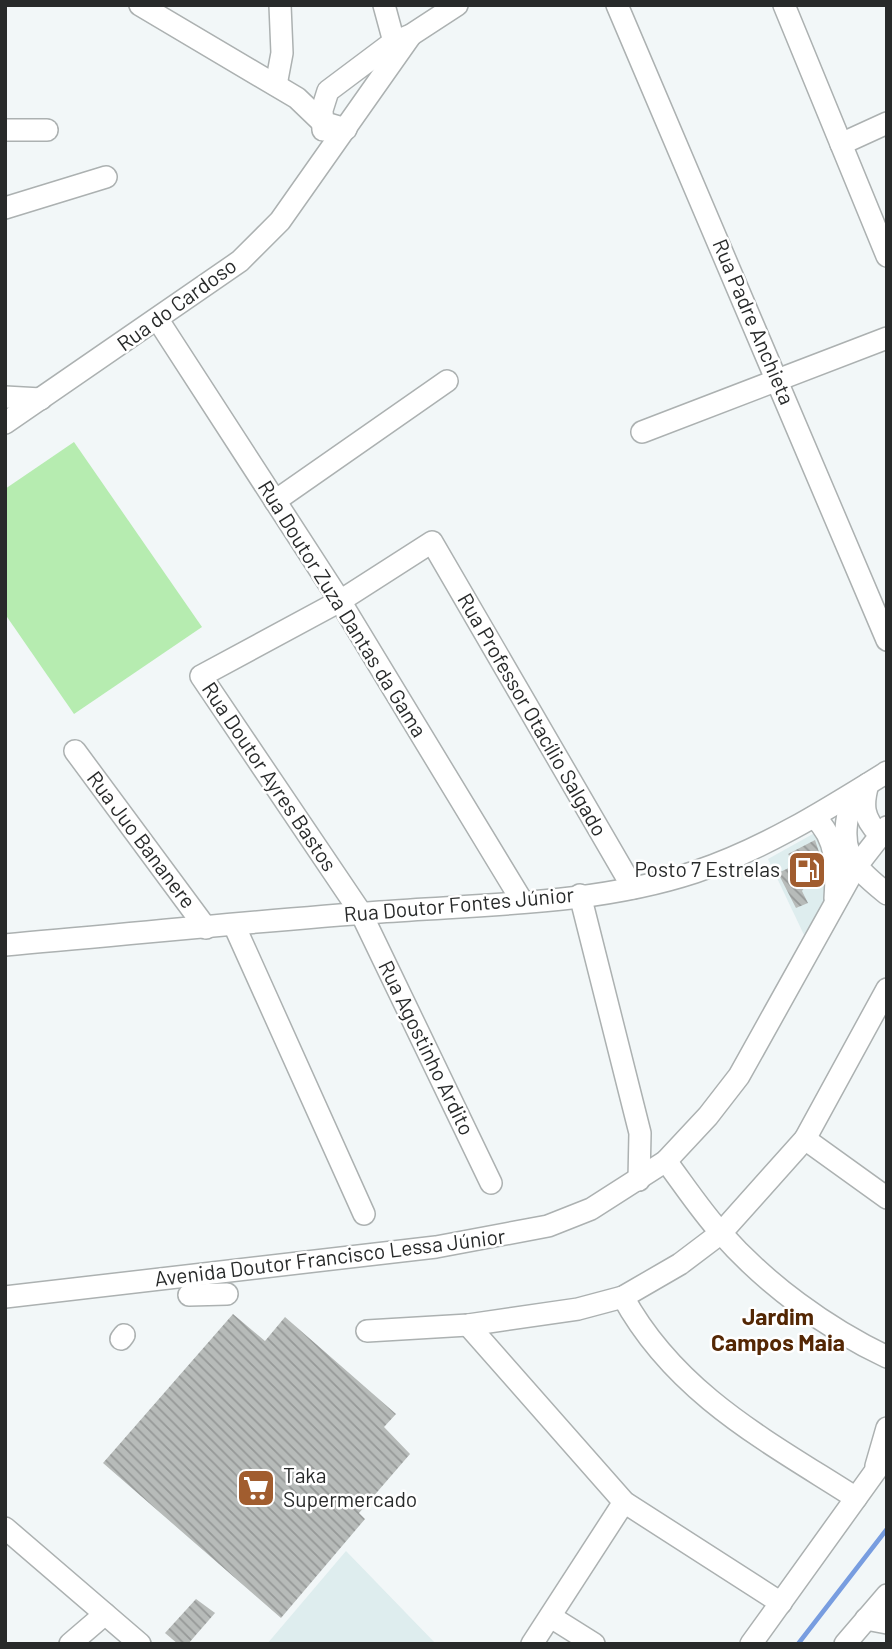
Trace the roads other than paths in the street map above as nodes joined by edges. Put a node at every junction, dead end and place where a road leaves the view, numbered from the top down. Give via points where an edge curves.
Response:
1 (140, 5) edge
2 (280, 5) edge
3 (384, 5) edge
4 (457, 5) edge
5 (617, 5) edge
6 (784, 5) edge
7 (400, 44) junction
8 (360, 67) junction
9 (276, 85) junction
10 (375, 87) junction
11 (328, 90) junction
12 (297, 98) junction
13 (322, 122) junction
14 (887, 123) edge
15 (346, 129) junction
16 (5, 130) edge
17 (47, 130) dead end
18 (841, 144) junction
19 (325, 160) junction
20 (106, 177) dead end
21 (5, 208) edge
22 (887, 256) edge
23 (158, 320) junction
24 (887, 338) edge
25 (447, 381) dead end
26 (778, 381) junction
27 (7, 410) edge
28 (642, 432) dead end
29 (275, 501) junction
30 (340, 601) junction
31 (887, 640) edge
32 (75, 751) dead end
33 (887, 772) edge
34 (860, 789) junction
35 (814, 817) junction
36 (883, 830) edge
37 (855, 868) junction
38 (634, 888) junction
39 (887, 894) edge
40 (580, 895) junction
41 (522, 901) junction
42 (834, 905) junction
43 (361, 913) junction
44 (234, 925) junction
45 (206, 928) junction
46 (5, 945) edge
47 (887, 989) edge
48 (805, 1139) junction
49 (666, 1161) junction
50 (639, 1180) junction
51 (491, 1183) dead end
52 (887, 1198) edge
53 (364, 1214) dead end
54 (721, 1233) junction
55 (227, 1294) dead end
56 (189, 1295) dead end
57 (5, 1297) edge
58 (623, 1297) junction
59 (468, 1325) junction
60 (367, 1331) dead end
61 (887, 1357) edge
62 (887, 1428) edge
63 (882, 1460) edge
64 (856, 1498) junction
65 (624, 1503) junction
66 (5, 1528) edge
67 (887, 1595) edge
68 (781, 1603) junction
69 (105, 1614) junction
70 (551, 1617) junction
71 (876, 1621) edge
72 (69, 1644) edge
73 (140, 1644) edge
74 (532, 1644) edge
75 (594, 1644) edge
76 (751, 1644) edge
77 (845, 1644) edge

1 - 9 street
2 - 9 street via 282,53
3 - 7 street
4 - 7 street
5 - 26 street, Rua Padre Anchieta
6 - 18 street
7 - 8 street
7 - 10 street, Rua do Cardoso
8 - 10 street
8 - 11 street
9 - 12 street
10 - 15 street, Rua do Cardoso
11 - 12 street
11 - 13 street
12 - 13 street
13 - 15 street
13 - 19 street
14 - 18 street
15 - 19 street, Rua do Cardoso
16 - 17 street
18 - 22 street
19 - 23 street, Rua do Cardoso via 280,221 240,261
20 - 21 street
23 - 27 street, Rua do Cardoso via 41,399
23 - 29 street, Rua Doutor Zuza Dantas da Gama
24 - 26 street
25 - 29 street
26 - 28 street
26 - 31 street, Rua Padre Anchieta
29 - 30 street, Rua Doutor Zuza Dantas da Gama
30 - 38 street, Rua Professor Otacílio Salgado via 432,542
30 - 41 street, Rua Doutor Zuza Dantas da Gama
30 - 43 street, Rua Doutor Ayres Bastos via 201,676
32 - 45 street, Rua Juo Bananere
33 - 34 street, Rua Doutor Fontes Júnior
34 - 35 street, Rua Doutor Fontes Júnior
34 - 36 street via 869,824
34 - 37 street via 846,818 846,838
35 - 38 street, Rua Doutor Fontes Júnior via 706,867
35 - 42 street via 833,845
36 - 37 street, Avenida Doutor Francisco Lessa Júnior
37 - 39 street
37 - 42 street, Avenida Doutor Francisco Lessa Júnior
38 - 40 street, Rua Doutor Fontes Júnior
40 - 41 street, Rua Doutor Fontes Júnior
40 - 50 street via 640,1133
41 - 43 street, Rua Doutor Fontes Júnior
42 - 49 street, Avenida Doutor Francisco Lessa Júnior via 739,1076
43 - 44 street, Rua Doutor Fontes Júnior
43 - 51 street, Rua Agostinho Ardito
44 - 45 street, Rua Doutor Fontes Júnior
44 - 53 street
45 - 46 street, Rua Doutor Fontes Júnior
47 - 48 street
48 - 52 street
48 - 54 street
49 - 50 street, Avenida Doutor Francisco Lessa Júnior
49 - 54 street
50 - 57 street, Avenida Doutor Francisco Lessa Júnior via 591,1209 507,1236
54 - 58 street via 680,1264
54 - 61 street via 809,1311
55 - 56 street
58 - 59 street via 578,1309
58 - 64 street via 654,1347 719,1410
59 - 60 street
59 - 65 street
62 - 63 street
63 - 64 street
64 - 68 street
65 - 68 street
65 - 70 street
66 - 69 street
67 - 71 street
68 - 76 street
69 - 72 street
69 - 73 street
70 - 74 street
70 - 75 street
71 - 77 street

